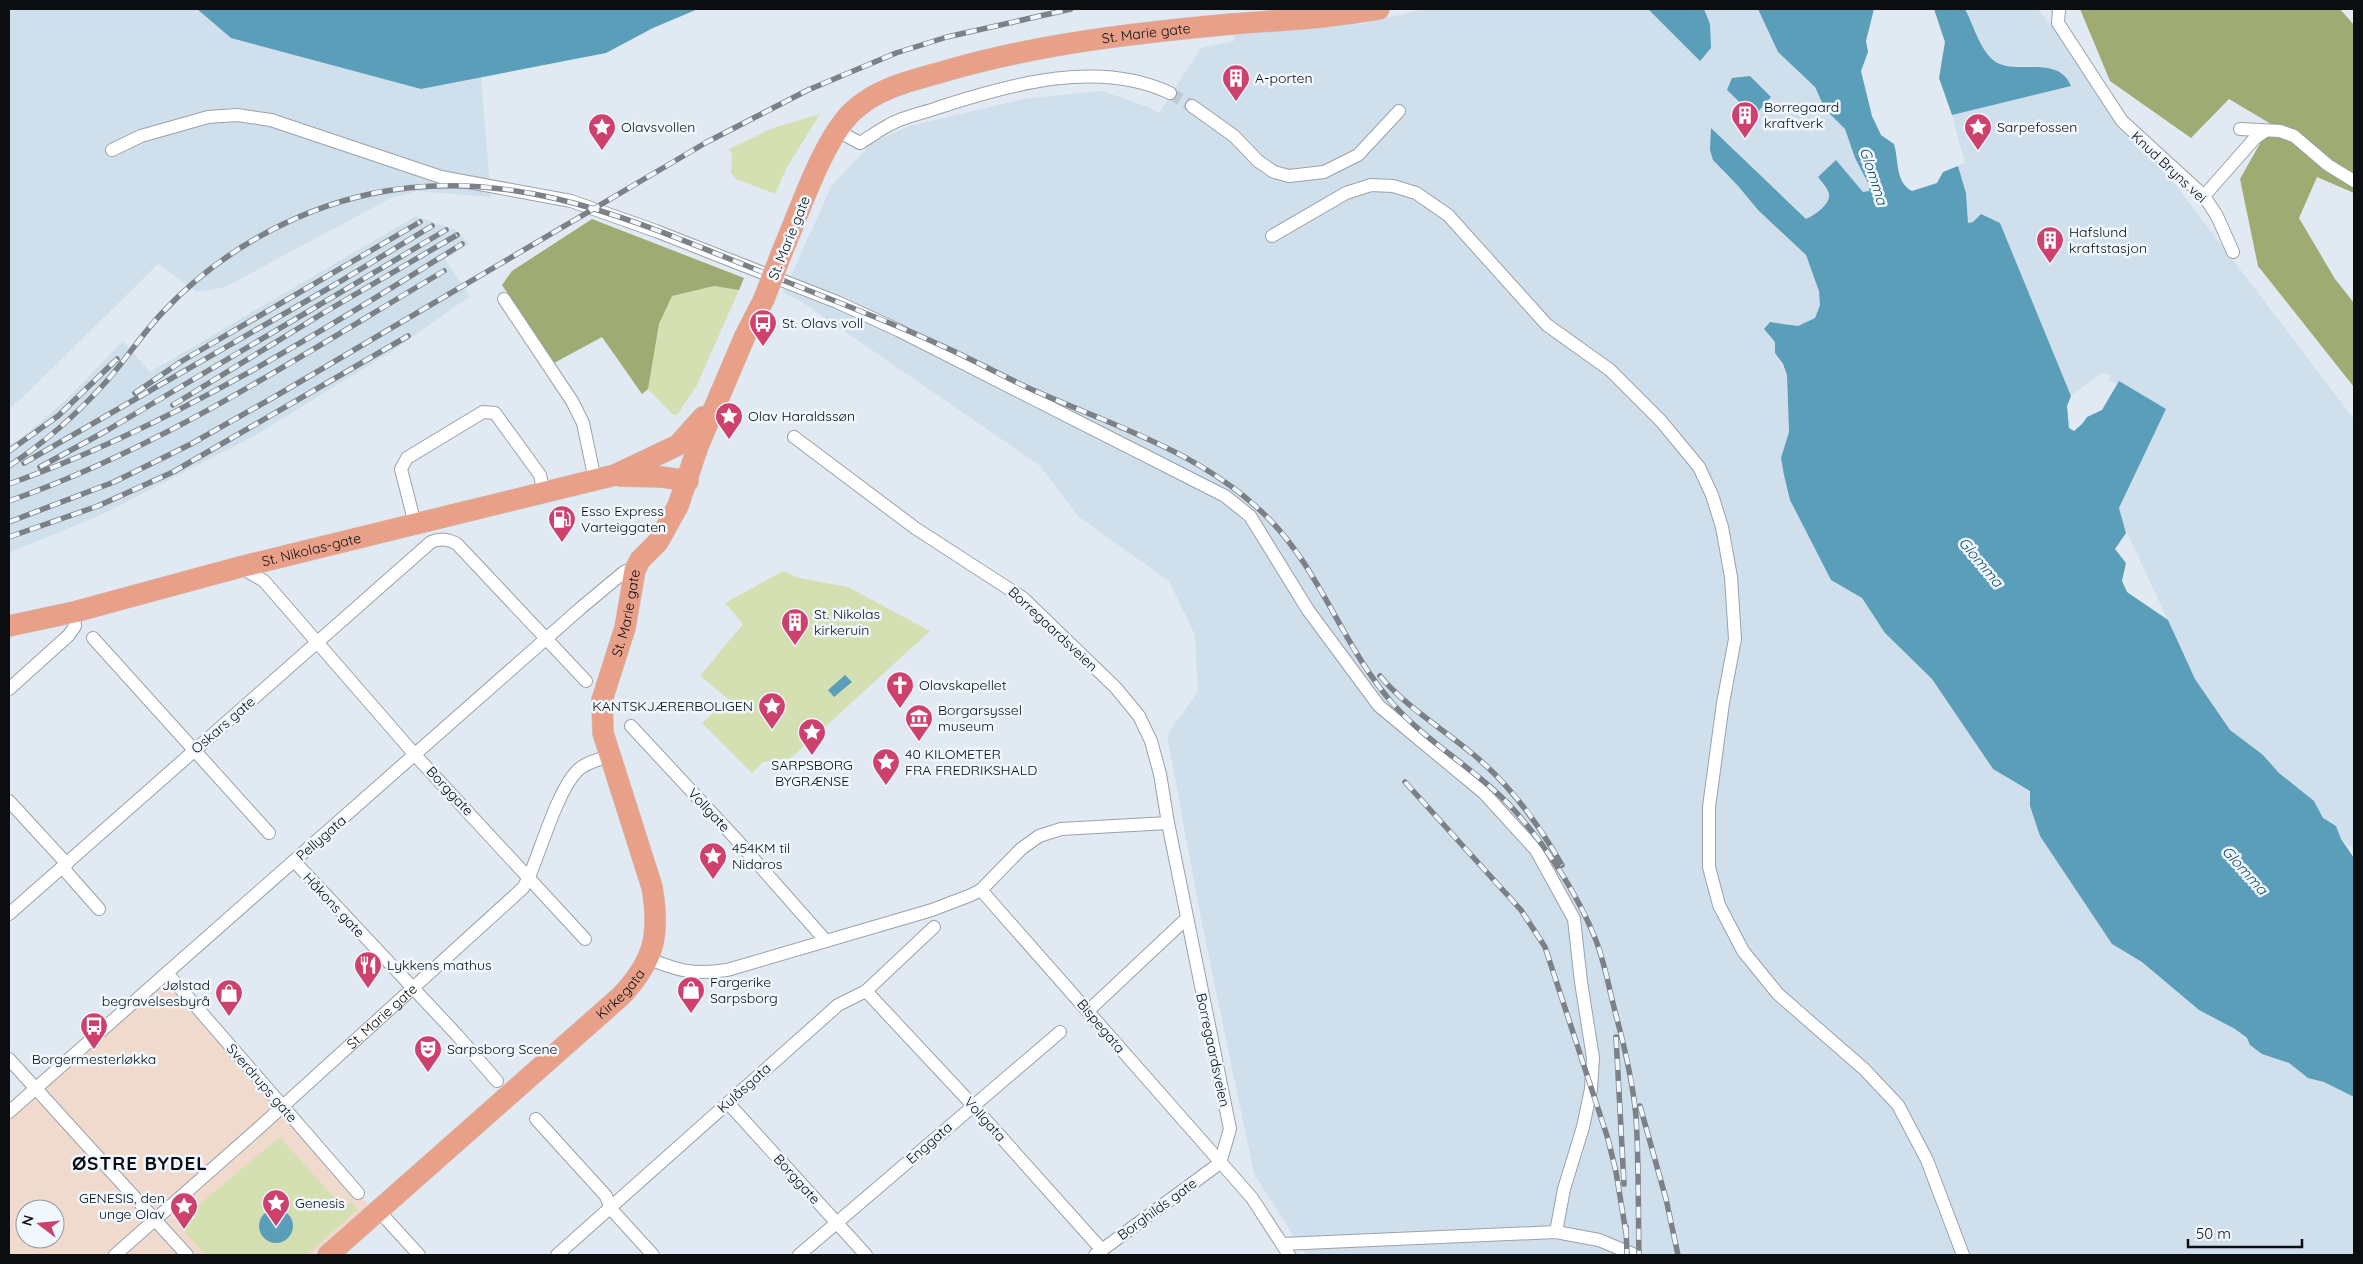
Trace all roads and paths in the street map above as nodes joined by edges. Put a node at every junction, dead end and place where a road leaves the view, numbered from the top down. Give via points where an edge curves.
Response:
1 (1379, 9) edge
2 (2059, 9) edge
3 (1170, 92) tunnel mouth
4 (1192, 106) tunnel mouth
5 (1399, 111) dead end
6 (2240, 129) dead end
7 (2265, 131) junction
8 (841, 133) junction
9 (112, 150) dead end
10 (2354, 181) edge
11 (2204, 196) junction
12 (1272, 236) dead end
13 (2233, 252) dead end
14 (504, 299) dead end
15 (764, 299) junction
16 (724, 388) junction
17 (794, 437) dead end
18 (605, 478) junction
19 (688, 481) junction
20 (544, 493) junction
21 (415, 524) junction
22 (240, 567) junction
23 (635, 570) junction
24 (74, 612) junction
25 (9, 626) edge
26 (93, 638) dead end
27 (546, 640) junction
28 (316, 642) junction
29 (586, 681) dead end
30 (9, 688) edge
31 (631, 726) dead end
32 (194, 750) junction
33 (416, 756) junction
34 (609, 756) junction
35 (9, 801) edge
36 (1168, 822) junction
37 (269, 833) dead end
38 (294, 861) junction
39 (64, 865) junction
40 (530, 877) junction
41 (981, 890) junction
42 (98, 909) dead end
43 (9, 914) edge
44 (1187, 918) junction
45 (934, 926) dead end
46 (585, 938) dead end
47 (826, 941) junction
48 (649, 959) junction
49 (167, 973) junction
50 (411, 989) junction
51 (866, 991) junction
52 (1088, 1011) junction
53 (1060, 1032) dead end
54 (9, 1059) edge
55 (497, 1081) dead end
56 (35, 1089) junction
57 (728, 1103) junction
58 (973, 1106) junction
59 (282, 1107) junction
60 (9, 1112) edge
61 (536, 1119) dead end
62 (1220, 1163) junction
63 (358, 1193) dead end
64 (611, 1209) junction
65 (378, 1210) junction
66 (156, 1220) junction
67 (837, 1223) junction
68 (1556, 1232) junction
69 (1286, 1250) edge
70 (1098, 1253) edge
71 (115, 1255) edge
72 (187, 1255) edge
73 (328, 1255) edge
74 (419, 1255) edge
75 (557, 1255) edge
76 (652, 1255) edge
77 (799, 1255) edge
78 (866, 1255) edge
79 (1635, 1255) edge
80 (1963, 1255) edge

1 - 8 main road, St. Marie gate via 1320,19 1106,38 969,64 916,80
2 - 11 street, Knud Bryns vei via 2058,23 2117,114 2133,134
3 - 8 street via 1150,83 1104,76 1050,80 990,90 891,124 860,143
4 - 5 street via 1234,136 1274,172 1289,176 1324,172 1358,155
6 - 7 street
7 - 10 street via 2280,131 2294,136
7 - 11 street via 2255,138
8 - 15 main road, St. Marie gate, bridge via 814,177
9 - 68 street via 141,136 208,117 237,115 271,120 441,177 571,201 838,302 1225,496 1250,516 1308,610 1379,706 1484,793 1536,850 1574,919 1593,1058 1591,1089
11 - 13 street, Knud Bryns vei
12 - 80 street via 1346,193 1371,185 1394,186 1416,193 1448,215 1547,325 1610,370 1661,421 1699,467 1722,527 1731,577 1735,640 1709,807 1709,868 1719,906 1743,951 1778,994 1864,1069 1898,1105 1927,1160
14 - 18 street via 580,415 590,448
15 - 16 main road, St. Marie gate
15 - 19 main road, St. Marie gate via 754,340 716,431
16 - 18 main road, St. Nikolas-gate via 696,427 678,445
16 - 19 main road, St. Marie gate via 698,446
17 - 36 street, Borregaardsveien via 915,528 1023,598 1116,688 1139,716 1151,741
18 - 19 main road, St. Nikolas-gate via 662,477
18 - 20 main road, St. Nikolas-gate
19 - 23 main road, St. Marie gate via 668,526
20 - 21 main road, St. Nikolas-gate
20 - 21 street via 540,475 495,413 483,412 407,458 401,469
21 - 22 main road, St. Nikolas-gate
22 - 24 main road, St. Nikolas-gate
22 - 28 street, Borggate via 264,581
23 - 27 street, Pellygata via 624,572
23 - 34 main road, St. Marie gate via 625,628 602,700 603,733
24 - 25 main road, St. Nikolas-gate
24 - 30 street via 75,626 69,635
26 - 32 street
27 - 28 street, Oskars gate via 457,544 439,539 423,549
27 - 29 street
27 - 33 street, Pellygata
28 - 32 street, Oskars gate
28 - 33 street, Borggate
31 - 47 street, Vollgate
32 - 37 street
32 - 39 street, Oskars gate
33 - 38 street, Pellygata
33 - 40 street, Borggate
34 - 40 street, St. Marie gate via 578,770 566,785
34 - 48 main road, St. Marie gate via 652,887 656,917
35 - 39 street
36 - 41 street via 1061,829 1040,836 1021,848
36 - 44 street, Borregaardsveien
38 - 49 street, Pellygata
38 - 50 street, Håkons gate
39 - 42 street
39 - 43 street, Oskars gate
40 - 46 street, Borggate
40 - 50 street, St. Marie gate via 523,888
41 - 47 street, Kirkegata via 932,910
41 - 52 street, Bispegata
44 - 52 street
44 - 62 street, Borregaardsveien via 1230,1129
45 - 51 street, Kulåsgata
47 - 48 street, Kirkegata via 706,974 682,972
48 - 65 main road, Kirkegata via 621,996
49 - 56 street, Pellygata
49 - 59 street, Sverdrups gate
50 - 55 street, Håkons gate
50 - 59 street, St. Marie gate
51 - 57 street, Kulåsgata via 838,1005
51 - 58 street, Vollgata
52 - 62 street, Bispegata
53 - 58 street, Enggata
54 - 56 street
56 - 60 street, Pellygata
56 - 66 street
57 - 64 street, Kulåsgata
57 - 67 street, Borggate
58 - 67 street, Enggata
58 - 70 street, Vollgata
59 - 63 street, Sverdrups gate
59 - 66 street, St. Marie gate
61 - 64 street via 606,1196
62 - 69 street via 1252,1198
62 - 70 street, Borghilds gate
64 - 75 street, Kulåsgata
64 - 76 street
65 - 73 main road, Kirkegata
65 - 74 street
66 - 71 street, St. Marie gate
66 - 72 street
67 - 77 street, Enggata
67 - 78 street, Borggate
68 - 69 street
68 - 79 street via 1599,1240

